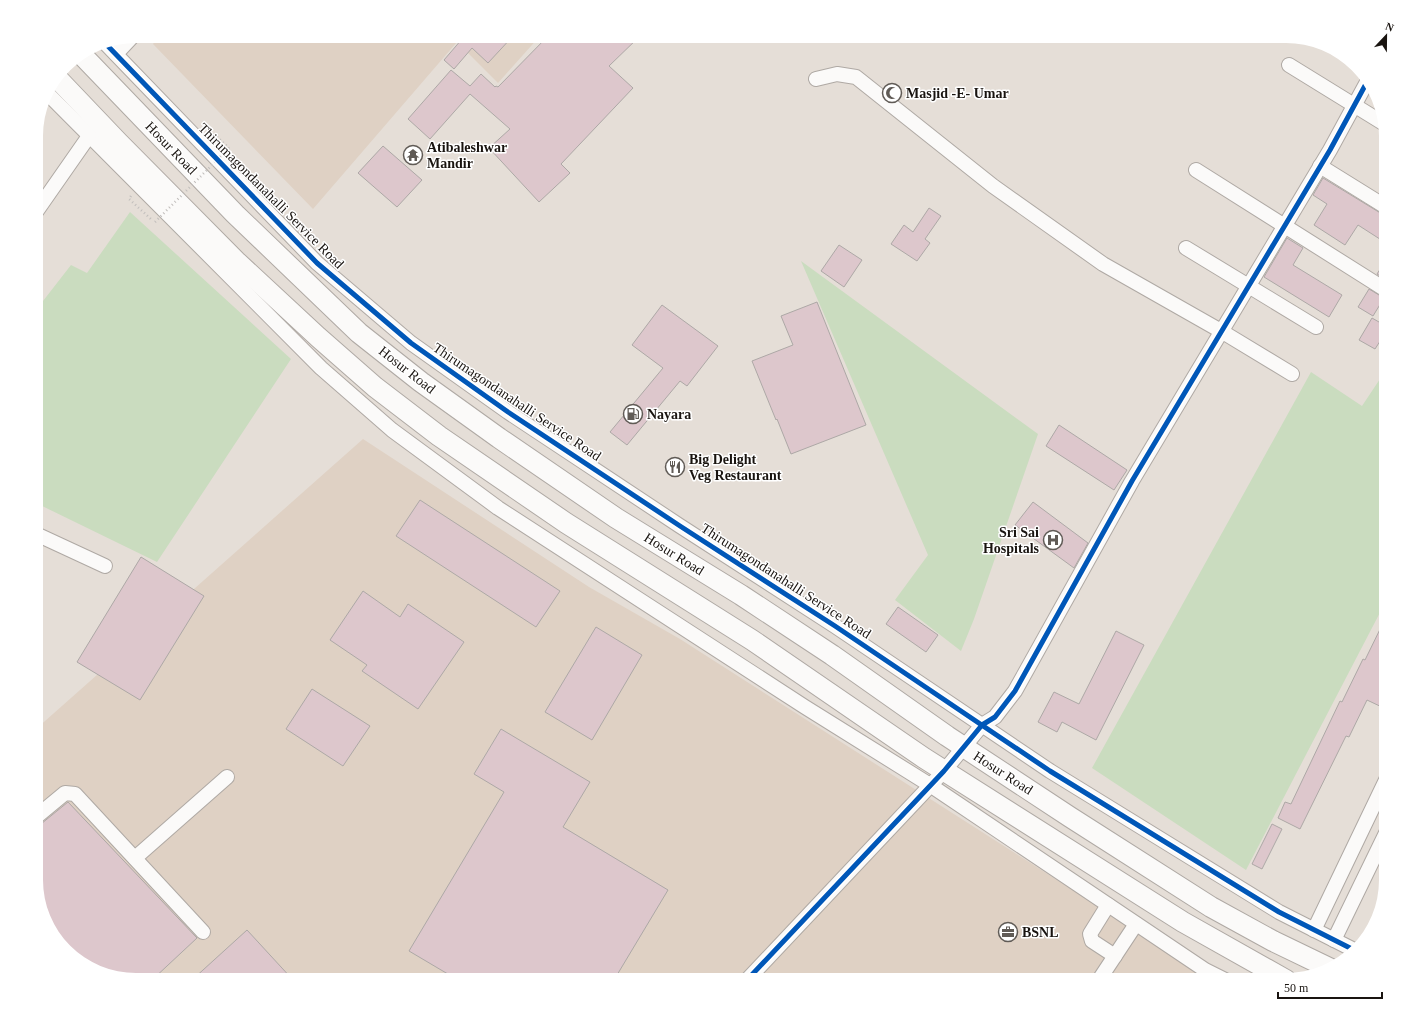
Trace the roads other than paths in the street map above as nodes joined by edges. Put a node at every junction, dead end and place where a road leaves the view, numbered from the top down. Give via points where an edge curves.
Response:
1 (126, 44) edge
2 (109, 47) edge
3 (116, 54) junction
4 (85, 58) edge
5 (1289, 65) dead end
6 (816, 79) dead end
7 (60, 82) edge
8 (1365, 87) edge
9 (51, 97) edge
10 (1354, 106) junction
11 (1377, 120) edge
12 (89, 136) junction
13 (1320, 166) junction
14 (1196, 170) dead end
15 (43, 202) edge
16 (1379, 204) edge
17 (1284, 225) junction
18 (1186, 248) dead end
19 (1248, 286) junction
20 (1379, 286) edge
21 (1316, 327) dead end
22 (1221, 331) junction
23 (1292, 374) dead end
24 (43, 537) edge
25 (105, 566) dead end
26 (982, 725) junction
27 (963, 747) junction
28 (944, 771) junction
29 (227, 777) dead end
30 (930, 785) junction
31 (1379, 795) edge
32 (43, 811) edge
33 (1379, 847) edge
34 (135, 858) junction
35 (1108, 905) junction
36 (1136, 924) junction
37 (1314, 930) junction
38 (203, 932) dead end
39 (1334, 940) junction
40 (1350, 948) edge
41 (1115, 956) junction
42 (1323, 965) edge
43 (754, 973) edge
44 (1104, 973) edge
45 (1211, 973) edge
46 (1274, 973) edge

1 - 3 street
2 - 3 street, Thirumagondanahalli Service Road
3 - 26 street, Thirumagondanahalli Service Road via 318,263 411,344 541,434
4 - 27 highway, Hosur Road via 235,214 359,333 421,382 616,518 826,651
5 - 10 street
6 - 22 street via 837,74 856,77 993,186 1103,264
7 - 28 highway via 236,261 375,387 439,436 566,523 752,640
8 - 10 street
9 - 12 street
10 - 11 street
10 - 13 street
12 - 15 street
12 - 30 street via 321,368 392,430 498,508
13 - 16 street
13 - 17 street
14 - 17 street
17 - 19 street
17 - 20 street
18 - 19 street
19 - 21 street
19 - 22 street
22 - 23 street
22 - 26 street via 1132,481 1015,691 995,717
24 - 25 street
26 - 27 street
26 - 37 street, Thirumagondanahalli Service Road via 1050,771 1279,912
27 - 28 street
27 - 42 highway, Hosur Road via 1211,907 1273,942
28 - 30 street
28 - 46 highway via 1184,922
29 - 34 street
30 - 35 street
30 - 43 street
31 - 37 street
32 - 34 street via 65,793 76,794
33 - 39 street
34 - 38 street
35 - 36 street
35 - 41 street via 1090,934 1092,941
36 - 41 street
36 - 45 street
37 - 39 street, Thirumagondanahalli Service Road
39 - 40 street, Thirumagondanahalli Service Road
41 - 44 street

